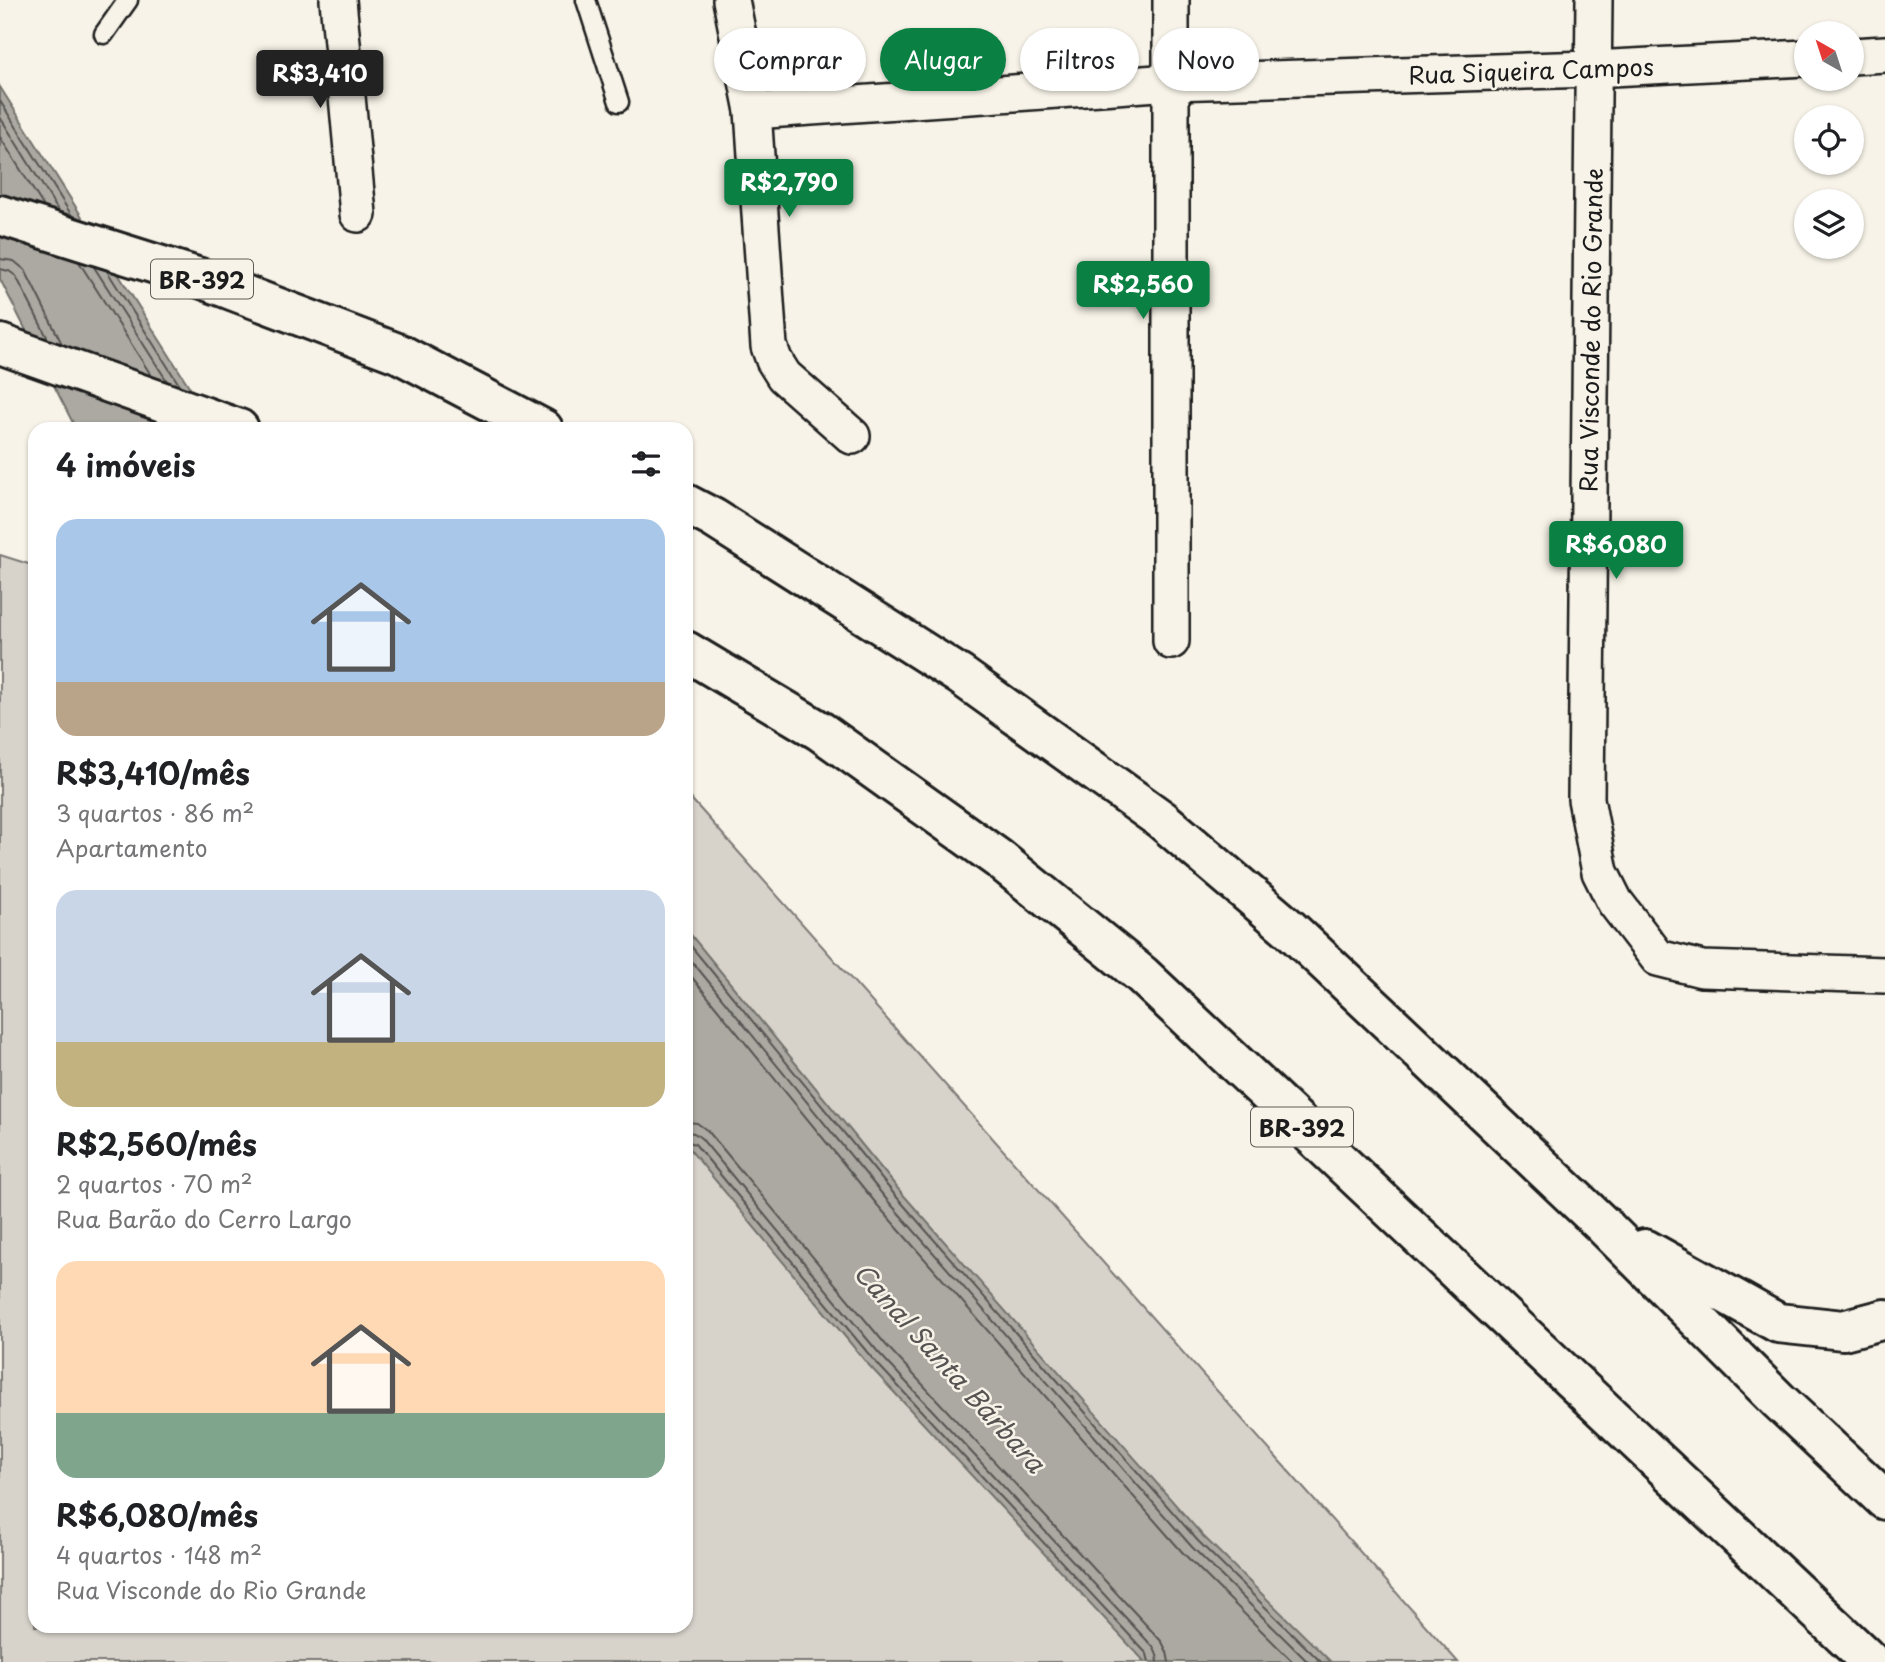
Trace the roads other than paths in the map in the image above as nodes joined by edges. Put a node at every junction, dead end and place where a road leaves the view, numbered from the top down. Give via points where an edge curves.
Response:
1 (128, 0) edge
2 (338, 0) edge
3 (586, 0) edge
4 (731, 0) edge
5 (1171, 0) edge
6 (1594, 0) edge
7 (1171, 28) edge
8 (104, 34) dead end
9 (1885, 54) edge
10 (1864, 55) edge
11 (1794, 59) edge
12 (1592, 69) junction
13 (1259, 79) edge
14 (1153, 83) edge
15 (1172, 91) edge
16 (619, 102) dead end
17 (753, 111) junction
18 (358, 214) dead end
19 (0, 215) edge
20 (0, 344) edge
21 (219, 422) edge
22 (530, 422) edge
23 (852, 436) dead end
24 (693, 508) edge
25 (1171, 641) dead end
26 (693, 656) edge
27 (1885, 975) edge
28 (1604, 1226) junction
29 (1885, 1319) edge
30 (1885, 1500) edge
31 (1871, 1662) edge

1 - 8 lane
2 - 18 street
3 - 16 lane
4 - 17 street
5 - 7 street
6 - 12 street, Rua Visconde do Rio Grande
9 - 10 street
11 - 12 street, Rua Siqueira Campos
12 - 13 street, Rua Siqueira Campos
12 - 27 street, Rua Visconde do Rio Grande via 1586,799 1600,872 1615,902 1658,958 1702,969
14 - 17 street, Rua Siqueira Campos
15 - 25 street
17 - 23 street via 769,346 784,376
19 - 22 highway, BR-392 via 200,278 400,354
20 - 21 highway
24 - 28 highway via 960,675 1161,820 1290,929
26 - 31 highway, BR-392 via 820,731 999,859 1142,975
28 - 29 highway via 1778,1323 1843,1329
28 - 30 highway

